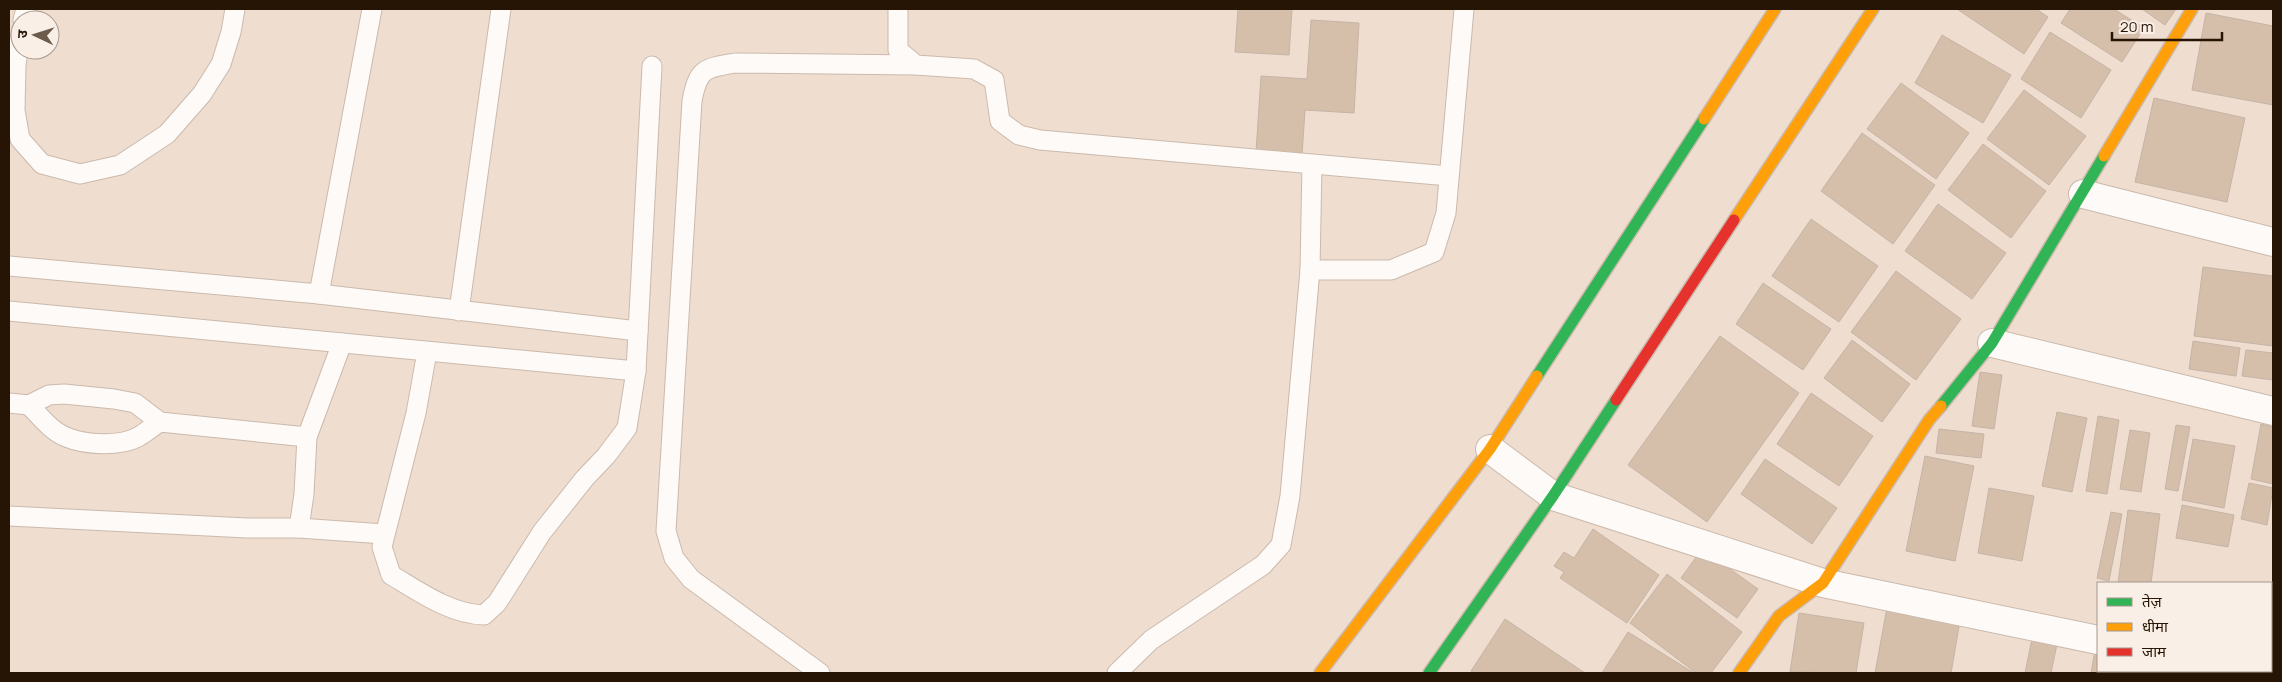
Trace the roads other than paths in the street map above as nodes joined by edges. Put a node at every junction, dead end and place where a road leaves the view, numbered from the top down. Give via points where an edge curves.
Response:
1 (235, 9) edge
2 (372, 9) edge
3 (501, 9) edge
4 (898, 9) edge
5 (1464, 9) edge
6 (1775, 9) edge
7 (1873, 9) edge
8 (2192, 9) edge
9 (17, 60) edge
10 (916, 65) junction
11 (652, 66) dead end
12 (1312, 164) junction
13 (1449, 176) junction
14 (2083, 194) junction
15 (2273, 242) edge
16 (9, 266) edge
17 (1310, 270) junction
18 (319, 294) junction
19 (459, 311) junction
20 (9, 312) edge
21 (638, 331) junction
22 (342, 343) junction
23 (1992, 343) junction
24 (427, 352) junction
25 (636, 371) junction
26 (9, 403) edge
27 (29, 404) junction
28 (2273, 411) edge
29 (160, 422) junction
30 (307, 437) junction
31 (1490, 449) junction
32 (1553, 496) junction
33 (9, 516) edge
34 (299, 528) junction
35 (384, 534) junction
36 (1823, 583) junction
37 (2097, 640) edge
38 (820, 673) edge
39 (1117, 673) edge
40 (1320, 673) edge
41 (1430, 673) edge
42 (1738, 673) edge

1 - 9 lane via 222,64 202,94 167,134 120,165 80,174 42,164 20,139 15,110
2 - 18 lane
3 - 19 lane
4 - 10 lane via 898,50
5 - 13 lane
6 - 31 street
7 - 32 street
8 - 14 street
10 - 12 lane via 974,69 994,80 1000,121 1019,135 1040,140
10 - 38 lane via 736,63 709,67 695,82 666,531 674,558 691,579
11 - 21 lane
12 - 13 lane
12 - 17 lane
13 - 17 lane via 1446,213 1434,252 1391,270
14 - 15 street
14 - 23 street
16 - 18 lane
17 - 39 lane via 1290,496 1281,545 1263,566 1151,640
18 - 19 lane
19 - 21 lane
20 - 22 lane
21 - 25 lane
22 - 24 lane
22 - 30 lane
23 - 28 street
23 - 36 street via 1929,420
24 - 25 lane
24 - 35 lane via 416,413
25 - 35 lane via 627,428 542,532 497,603 484,614 450,609 391,575 382,547
26 - 27 lane
27 - 29 lane via 49,395 114,399 135,403
27 - 29 lane via 48,426 66,437 100,444 137,438
29 - 30 lane
30 - 34 lane
31 - 32 street
31 - 40 street
32 - 36 street
32 - 41 street
33 - 34 lane
34 - 35 lane
36 - 37 street
36 - 42 street via 1779,616

